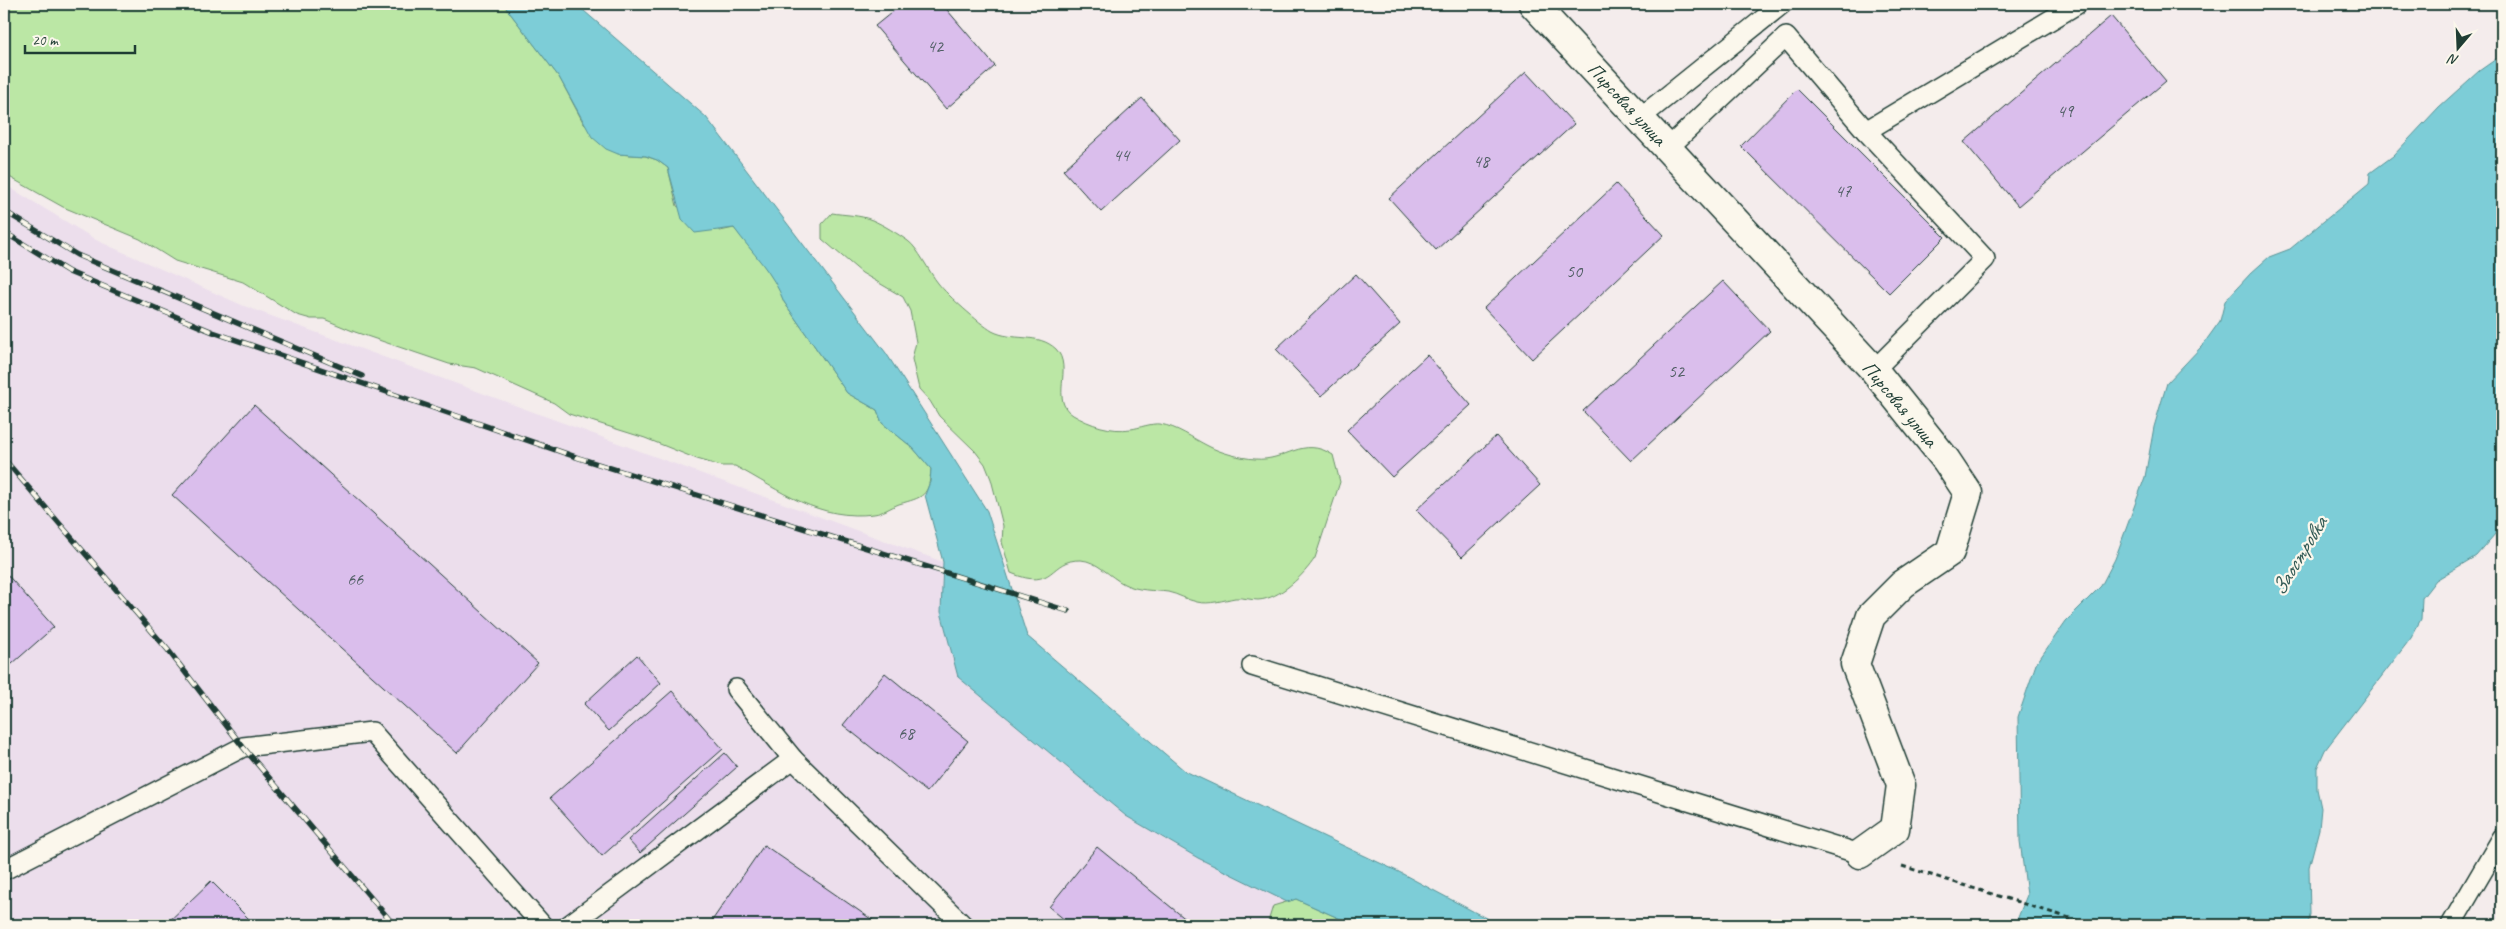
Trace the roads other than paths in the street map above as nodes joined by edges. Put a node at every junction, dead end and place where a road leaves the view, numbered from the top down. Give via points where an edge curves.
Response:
1 (1533, 4) edge
2 (1782, 4) edge
3 (2077, 4) edge
4 (1640, 118) junction
5 (1866, 131) junction
6 (1668, 148) junction
7 (1874, 370) junction
8 (1252, 666) dead end
9 (736, 689) dead end
10 (793, 759) junction
11 (2502, 838) edge
12 (1860, 854) joint
13 (4, 870) edge
14 (542, 925) edge
15 (569, 925) edge
16 (963, 925) edge
17 (2451, 925) edge

1 - 4 street, Пирсовая улица
2 - 4 lane
3 - 5 lane
4 - 6 street, Пирсовая улица
5 - 6 lane via 1786,37
5 - 7 lane via 1985,259
6 - 7 street, Пирсовая улица
7 - 12 street, Пирсовая улица via 1946,460 1968,493 1950,552 1904,584 1871,616 1855,664 1901,784 1895,828
8 - 12 lane
9 - 10 lane
10 - 15 lane
10 - 16 lane
11 - 17 lane
13 - 14 lane via 243,747 372,732

